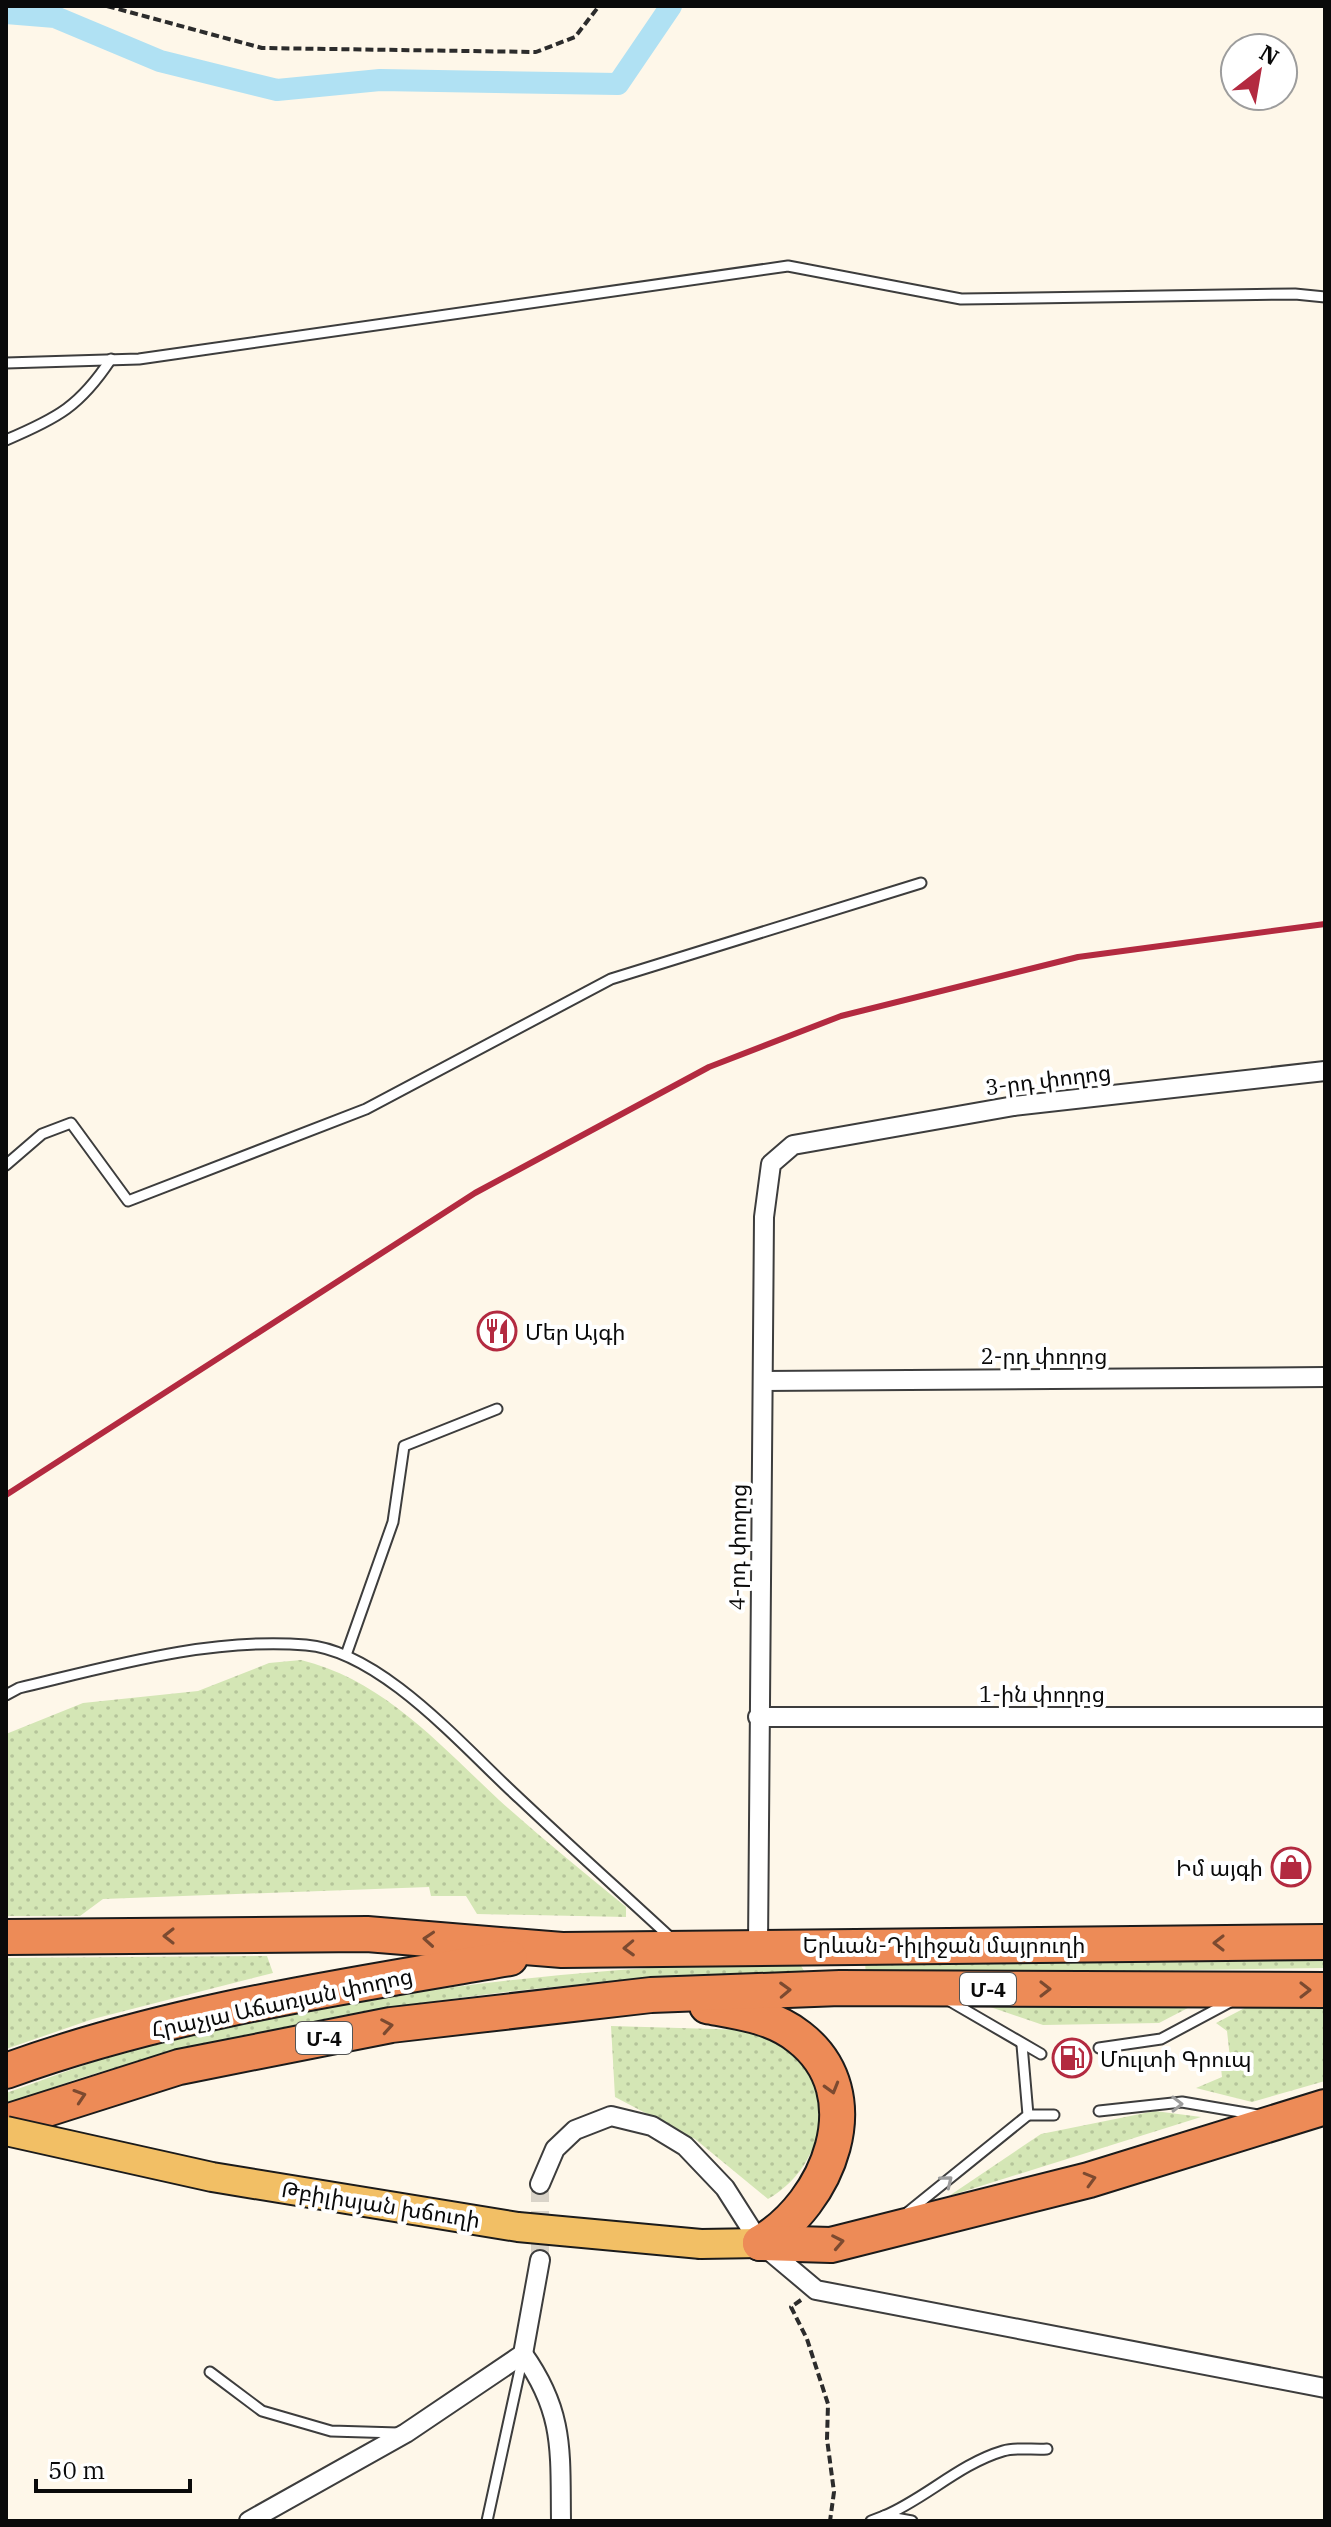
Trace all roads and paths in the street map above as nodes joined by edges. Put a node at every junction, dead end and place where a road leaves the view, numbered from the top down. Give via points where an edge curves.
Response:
1 (107, 6) edge
2 (599, 6) edge
3 (1325, 297) edge
4 (111, 359) junction
5 (6, 363) edge
6 (6, 440) edge
7 (921, 883) dead end
8 (1325, 1071) edge
9 (781, 1153) joint
10 (6, 1165) edge
11 (1325, 1377) edge
12 (763, 1381) junction
13 (497, 1409) dead end
14 (346, 1655) junction
15 (6, 1695) edge
16 (758, 1717) junction
17 (1325, 1717) edge
18 (6, 1937) edge
19 (1325, 1942) edge
20 (842, 1945) junction
21 (679, 1946) junction
22 (758, 1946) junction
23 (562, 1950) junction
24 (840, 1988) junction
25 (928, 1988) junction
26 (1253, 1990) junction
27 (1325, 1990) edge
28 (651, 1995) junction
29 (1022, 2045) junction
30 (1099, 2048) dead end
31 (1041, 2054) dead end
32 (6, 2071) edge
33 (1325, 2107) edge
34 (1099, 2111) dead end
35 (1028, 2115) junction
36 (1054, 2115) dead end
37 (1284, 2119) junction
38 (6, 2122) edge
39 (6, 2131) edge
40 (540, 2184) tunnel mouth
41 (886, 2230) junction
42 (760, 2243) junction
43 (540, 2260) tunnel mouth
44 (816, 2290) junction
45 (523, 2354) junction
46 (210, 2372) dead end
47 (1325, 2388) edge
48 (406, 2433) junction
49 (1047, 2449) dead end
50 (884, 2516) junction
51 (249, 2521) edge
52 (487, 2521) edge
53 (561, 2521) edge
54 (830, 2521) edge
55 (871, 2521) edge
56 (912, 2521) edge

1 - 2 path via 262,48 536,52 575,37
3 - 4 lane via 961,299 788,266
4 - 5 lane
4 - 6 lane via 90,391 48,422
7 - 10 lane via 611,979 366,1109 128,1201 71,1123 42,1134
8 - 9 street, 3-րդ փողոց via 1014,1106 793,1145
9 - 12 street, 4-րդ փողոց via 771,1164 765,1204
11 - 12 street, 2-րդ փողոց
12 - 16 street, 4-րդ փողոց
13 - 14 lane via 404,1446 393,1522
14 - 15 lane via 308,1645 226,1646 110,1667
14 - 21 lane via 414,1701
16 - 17 street, 1-ին փողոց
16 - 22 street, 4-րդ փողոց
23 -> 18 highway via 367,1934
19 -> 20 highway, Երևան-Դիլիջան մայրուղի / Մ-4
20 - 22 highway, Երևան-Դիլիջան մայրուղի / Մ-4
20 - 24 highway via 829,1954 825,1967
21 - 22 highway, Երևան-Դիլիջան մայրուղի / Մ-4
21 -> 23 highway, Երևան-Դիլիջան մայրուղի / Մ-4
23 - 32 highway, Հրաչյա Աճառյան փողոց / Մ-4 via 185,2019
24 - 25 highway, Երևան-Դիլիջան մայրուղի / Մ-4
28 -> 24 highway, Երևան-Դիլիջան մայրուղի / Մ-4
25 -> 26 highway, Երևան-Դիլիջան մայրուղի / Մ-4
25 - 29 lane
26 -> 27 highway, Երևան-Դիլիջան մայրուղի / Մ-4
26 - 30 lane via 1161,2039
38 -> 28 highway, Հրաչյա Աճառյան փողոց / Մ-4 via 179,2067 391,2025
28 -> 42 highway via 764,2017 800,2037 826,2070 836,2098 837,2129 829,2163 816,2190
29 - 31 lane
29 - 35 lane
33 - 37 highway
34 -> 37 lane via 1182,2102
35 - 36 lane
41 -> 35 lane
41 -> 37 highway via 1089,2180
39 - 42 main road, Թբիլիսյան խճուղի, bridge via 212,2177 518,2227 701,2244
40 - 42 street via 555,2149 575,2130 611,2116 652,2126 685,2146 725,2188
42 -> 41 highway via 831,2245
42 - 44 street
43 - 45 street
44 - 47 street
44 - 54 path via 791,2307 828,2404 834,2492
45 - 48 street
45 - 52 lane
45 - 53 street via 554,2408
46 - 48 lane via 262,2411 331,2431
48 - 51 street
49 - 50 lane via 1005,2450
50 - 55 lane
50 - 56 lane

